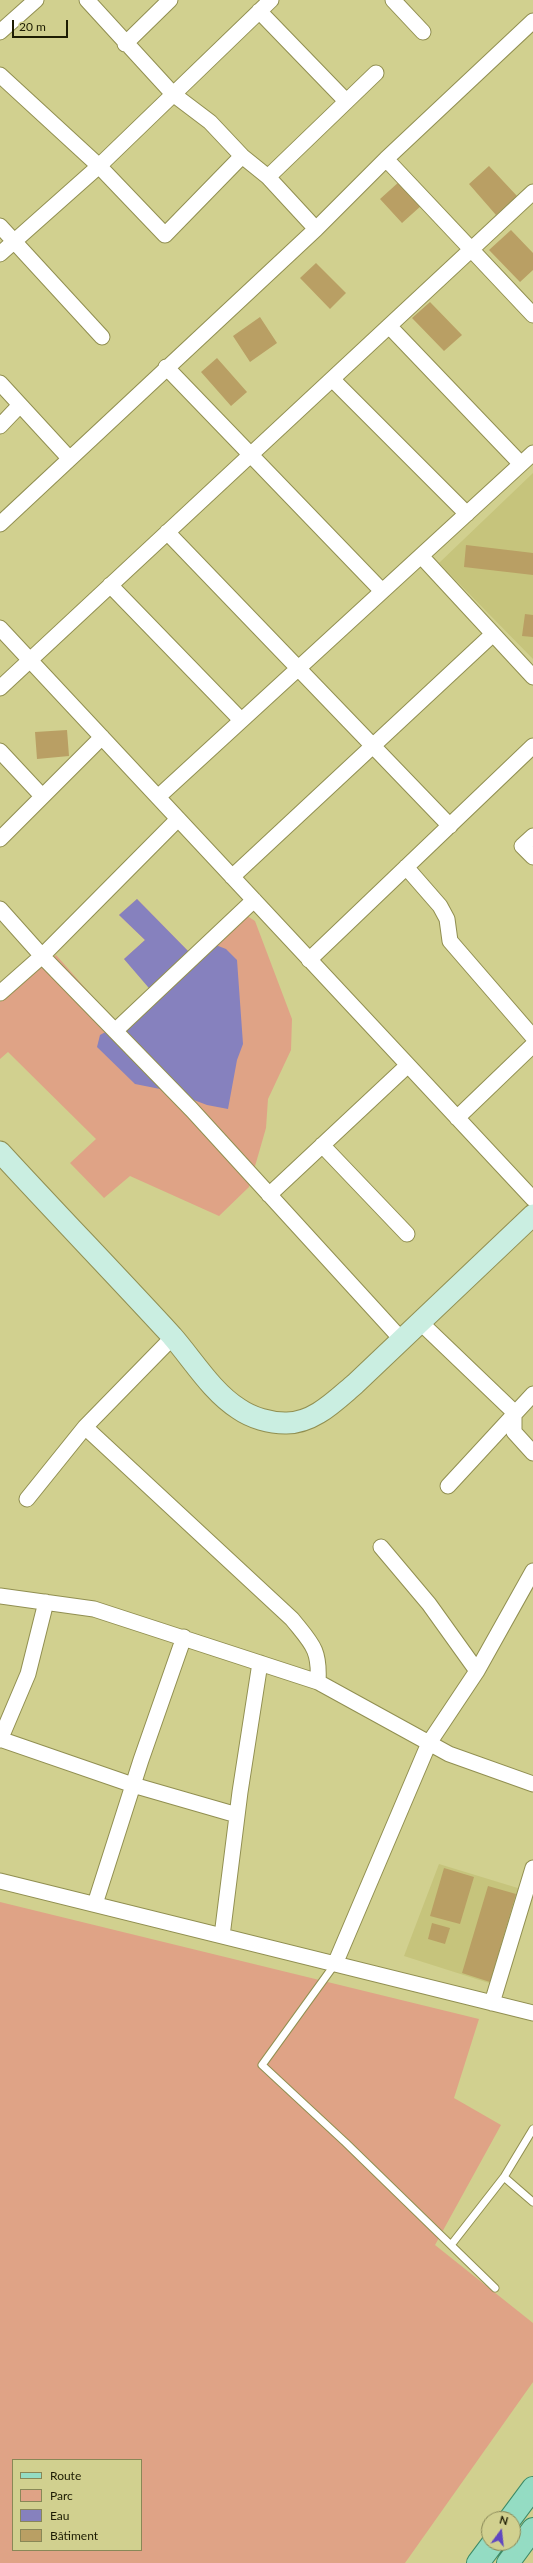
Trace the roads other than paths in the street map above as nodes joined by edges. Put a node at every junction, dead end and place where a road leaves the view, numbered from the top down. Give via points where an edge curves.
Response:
1 (36, 0) edge
2 (87, 0) edge
3 (170, 0) edge
4 (271, 0) edge
5 (393, 0) edge
6 (259, 11) junction
7 (533, 21) edge
8 (1, 29) edge
9 (423, 32) dead end
10 (125, 44) junction
11 (376, 72) dead end
12 (0, 75) edge
13 (173, 94) junction
14 (346, 101) junction
15 (242, 156) junction
16 (386, 159) junction
17 (99, 166) junction
18 (268, 177) junction
19 (533, 192) edge
20 (0, 226) edge
21 (316, 229) junction
22 (14, 241) junction
23 (471, 250) junction
24 (0, 254) edge
25 (533, 315) edge
26 (389, 326) junction
27 (102, 337) dead end
28 (166, 367) junction
29 (332, 379) junction
30 (0, 383) edge
31 (20, 405) junction
32 (0, 426) edge
33 (533, 452) edge
34 (251, 455) junction
35 (69, 458) junction
36 (521, 464) junction
37 (467, 514) junction
38 (0, 524) edge
39 (167, 532) junction
40 (421, 556) junction
41 (110, 585) junction
42 (382, 591) junction
43 (0, 628) edge
44 (493, 634) junction
45 (30, 660) junction
46 (298, 668) junction
47 (533, 677) edge
48 (0, 688) edge
49 (241, 720) junction
50 (102, 737) junction
51 (373, 746) junction
52 (533, 746) edge
53 (0, 751) edge
54 (42, 796) junction
55 (158, 797) junction
56 (178, 819) junction
57 (450, 826) junction
58 (533, 836) edge
59 (0, 839) edge
60 (533, 857) edge
61 (406, 867) junction
62 (232, 877) junction
63 (254, 900) junction
64 (0, 909) edge
65 (42, 956) junction
66 (309, 960) junction
67 (0, 993) edge
68 (115, 1031) junction
69 (533, 1037) edge
70 (533, 1045) edge
71 (408, 1065) junction
72 (457, 1118) junction
73 (322, 1145) junction
74 (0, 1152) edge
75 (269, 1195) junction
76 (533, 1200) edge
77 (533, 1215) edge
78 (407, 1234) dead end
79 (420, 1322) junction
80 (173, 1337) junction
81 (402, 1340) junction
82 (533, 1394) edge
83 (514, 1412) junction
84 (85, 1427) junction
85 (533, 1453) edge
86 (448, 1486) dead end
87 (27, 1499) dead end
88 (381, 1548) dead end
89 (533, 1571) edge
90 (0, 1596) edge
91 (46, 1602) junction
92 (184, 1638) junction
93 (260, 1663) junction
94 (477, 1671) junction
95 (318, 1682) junction
96 (0, 1740) edge
97 (429, 1743) junction
98 (533, 1784) edge
99 (133, 1785) junction
100 (237, 1815) junction
101 (533, 1868) edge
102 (0, 1881) edge
103 (95, 1904) junction
104 (222, 1936) junction
105 (335, 1964) junction
106 (492, 2003) junction
107 (533, 2013) edge
108 (533, 2130) edge
109 (504, 2177) junction
110 (533, 2202) edge
111 (451, 2245) junction
112 (496, 2288) dead end
113 (533, 2488) edge
114 (516, 2511) edge
115 (533, 2529) edge
116 (487, 2551) edge
117 (478, 2563) edge
118 (508, 2563) edge

1 - 8 street
2 - 10 street
3 - 10 street
4 - 6 street
5 - 9 street
6 - 13 street
6 - 14 street
7 - 16 street
10 - 13 street
11 - 14 street
12 - 17 street
13 - 15 street via 210,122
13 - 17 street
14 - 18 street
15 - 17 street via 165,235
15 - 18 street
16 - 21 street
16 - 23 street
17 - 22 street
18 - 21 street
19 - 23 street
20 - 22 street
21 - 28 street
22 - 24 street
22 - 27 street
23 - 25 street
23 - 26 street
26 - 29 street
26 - 36 street
28 - 34 street
28 - 35 street
29 - 34 street
29 - 37 street
30 - 31 street
31 - 32 street
31 - 35 street
33 - 36 street
34 - 39 street
34 - 42 street
35 - 38 street
36 - 37 street
37 - 40 street
39 - 41 street
39 - 46 street
40 - 42 street
40 - 44 street
41 - 45 street
41 - 49 street
42 - 46 street
43 - 45 street
44 - 47 street
44 - 51 street
45 - 48 street
45 - 50 street
46 - 49 street
46 - 51 street
49 - 55 street
50 - 54 street
50 - 55 street
51 - 57 street
51 - 62 street
52 - 57 street
53 - 54 street
54 - 59 street
55 - 56 street
56 - 62 street
56 - 65 street
57 - 61 street
58 - 60 street via 522,846
61 - 66 street
61 - 69 street via 440,906 447,919 450,941
62 - 63 street
63 - 66 street
63 - 68 street
64 - 65 street
65 - 67 street
65 - 68 street
66 - 71 street
68 - 75 street via 192,1110
70 - 72 street
71 - 72 street
71 - 73 street
72 - 76 street
73 - 75 street
73 - 78 street
74 - 80 street
75 - 81 street
77 - 79 street
79 - 81 street
79 - 83 street
80 - 81 street via 219,1390 240,1409 256,1418 286,1423 304,1420 330,1405
80 - 84 street
82 - 83 street
83 - 85 street via 514,1432
83 - 86 street
84 - 87 street
84 - 95 street via 292,1619 313,1646 320,1662
88 - 94 street via 429,1604
89 - 94 street
90 - 91 street
91 - 92 street via 83,1606
91 - 96 street via 28,1674
92 - 93 street
92 - 99 street
93 - 95 street
93 - 100 street
94 - 97 street
95 - 97 street
96 - 99 street
97 - 98 street via 472,1764
97 - 105 street
99 - 100 street
99 - 103 street
100 - 104 street
101 - 106 street
102 - 103 street
103 - 104 street
104 - 105 street
105 - 106 street
105 - 111 lane via 262,2065
106 - 107 street
108 - 109 lane
109 - 110 lane
109 - 111 lane
111 - 112 lane
113 - 114 main road
115 - 118 main road
116 - 117 main road

